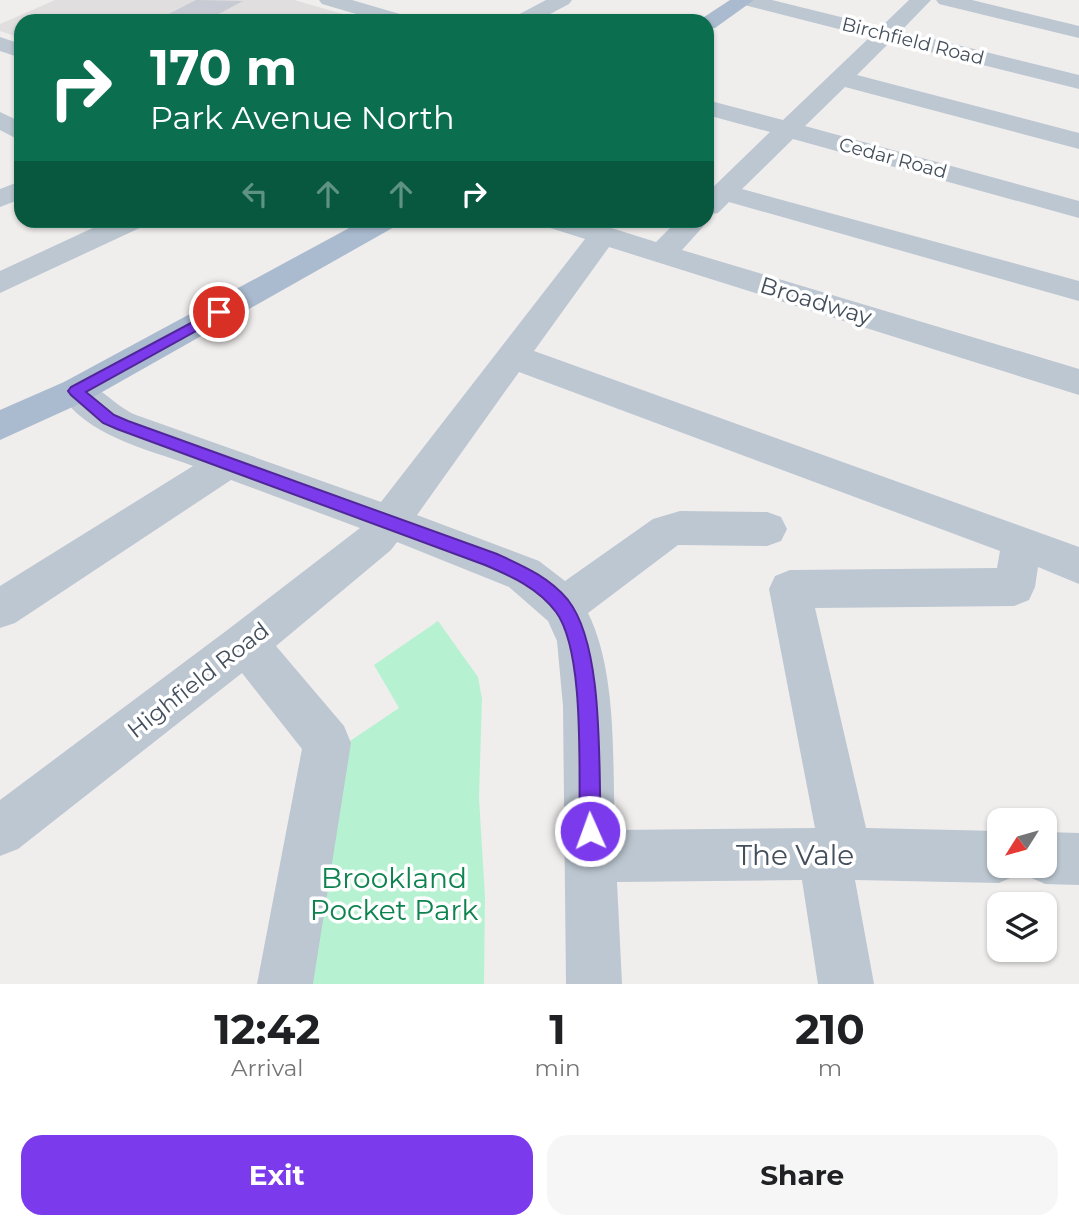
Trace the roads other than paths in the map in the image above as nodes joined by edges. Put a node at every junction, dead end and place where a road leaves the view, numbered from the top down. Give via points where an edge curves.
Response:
1 (329, 0) edge
2 (746, 0) edge
3 (921, 0) edge
4 (946, 0) edge
5 (553, 1) edge
6 (378, 14) edge
7 (533, 14) edge
8 (714, 19) edge
9 (1079, 32) edge
10 (886, 34) junction
11 (840, 78) junction
12 (1079, 82) edge
13 (714, 109) edge
14 (789, 130) junction
15 (1079, 141) edge
16 (715, 200) edge
17 (1079, 210) edge
18 (117, 228) edge
19 (371, 228) edge
20 (578, 228) edge
21 (687, 228) edge
22 (602, 236) junction
23 (661, 254) junction
24 (0, 283) edge
25 (1079, 291) edge
26 (512, 356) junction
27 (1079, 382) edge
28 (76, 391) junction
29 (0, 426) edge
30 (228, 463) junction
31 (389, 522) junction
32 (767, 530) dead end
33 (1022, 542) junction
34 (1079, 566) edge
35 (563, 607) junction
36 (0, 609) edge
37 (246, 643) junction
38 (0, 831) edge
39 (835, 854) junction
40 (591, 856) junction
41 (987, 857) edge
42 (1057, 858) edge
43 (1079, 859) edge
44 (285, 984) edge
45 (594, 984) edge
46 (846, 984) edge

1 - 6 street
2 - 8 main road
2 - 10 street, Birchfield Road
3 - 10 street
4 - 9 street
5 - 7 street
10 - 11 street
10 - 12 street, Birchfield Road
11 - 14 street
11 - 15 street
13 - 14 street, Cedar Road
14 - 16 street
14 - 17 street, Cedar Road
16 - 25 street
18 - 24 street
19 - 28 main road
20 - 22 street, Broadway
21 - 23 street
22 - 23 street, Broadway
22 - 26 street, Highfield Road
23 - 27 street, Broadway
26 - 31 street, Highfield Road
26 - 33 street
28 - 29 main road
28 - 30 street via 109,419
30 - 31 street
30 - 36 street
31 - 35 street via 524,574
31 - 37 street, Highfield Road via 364,550
32 - 35 street via 667,531
33 - 34 street
33 - 39 street via 1014,587 790,589
35 - 40 street via 579,641 583,667
37 - 38 street, Highfield Road
37 - 44 street via 327,743
39 - 40 street, The Vale
39 - 41 street, The Vale
39 - 46 street
40 - 45 street
42 - 43 street

